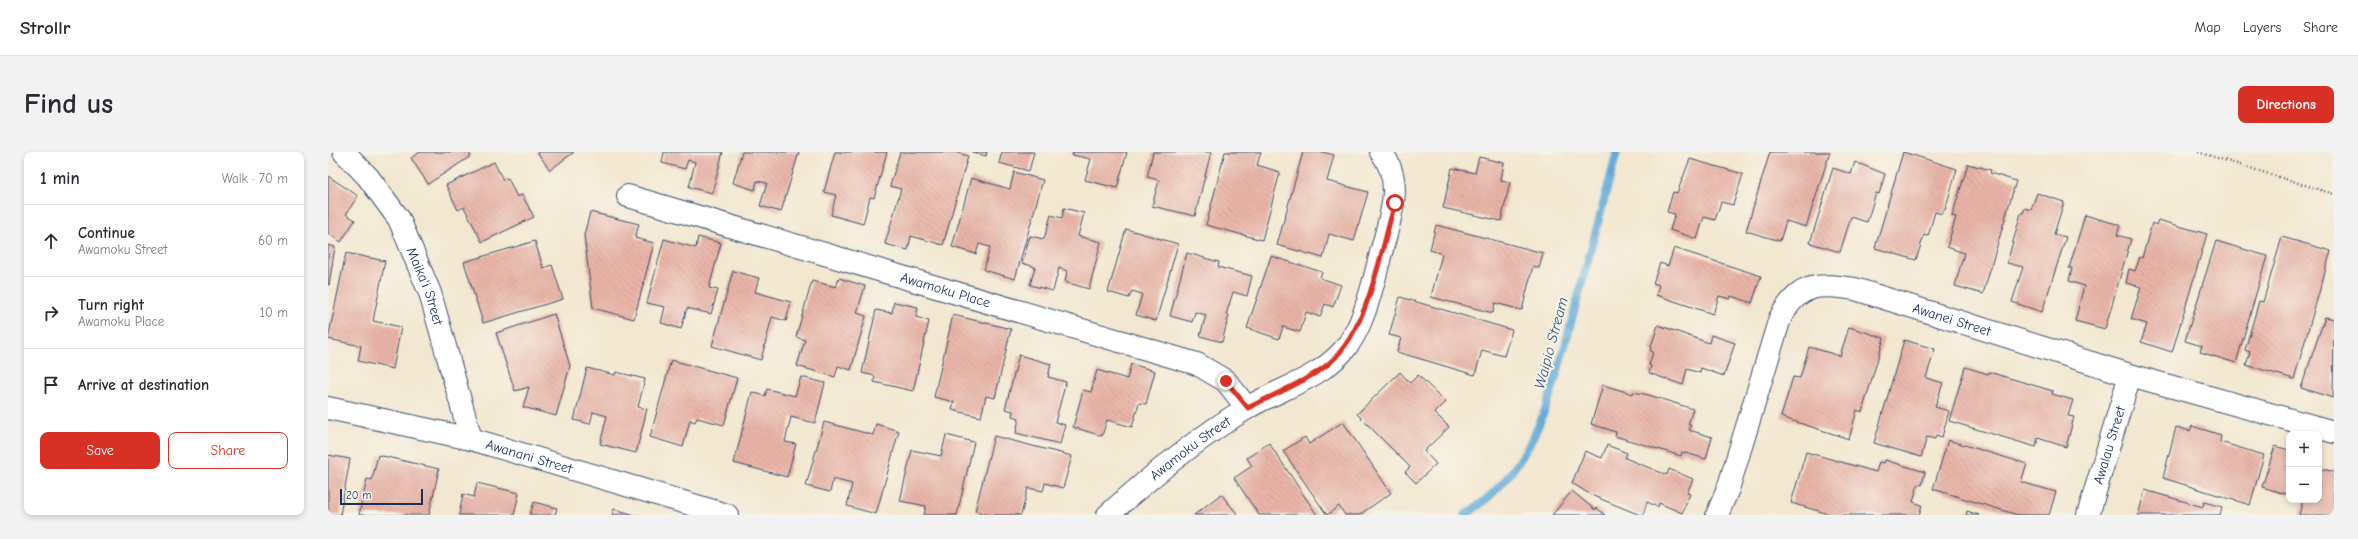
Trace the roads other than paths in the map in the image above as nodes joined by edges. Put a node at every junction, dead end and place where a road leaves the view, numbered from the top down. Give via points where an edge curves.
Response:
1 (344, 152) edge
2 (1381, 152) edge
3 (628, 196) dead end
4 (2130, 375) junction
5 (328, 408) edge
6 (1248, 408) junction
7 (2334, 432) edge
8 (470, 438) junction
9 (727, 515) edge
10 (1108, 515) edge
11 (1717, 515) edge
12 (2088, 515) edge

1 - 8 street, Maika'i Street via 368,177 398,219 430,293
2 - 6 street, Awamoku Street via 1388,161 1394,180 1395,203 1367,302 1356,331 1343,350 1323,368
3 - 6 street, Awamoku Place via 1198,364 1226,381
4 - 7 street, Awanei Street
4 - 11 street, Awanei Street via 1855,289 1829,285 1807,288 1789,301 1780,318 1728,489
4 - 12 street, Awalau Street
5 - 8 street, Awanani Street
6 - 10 street, Awamoku Street via 1187,450
8 - 9 street, Awanani Street

